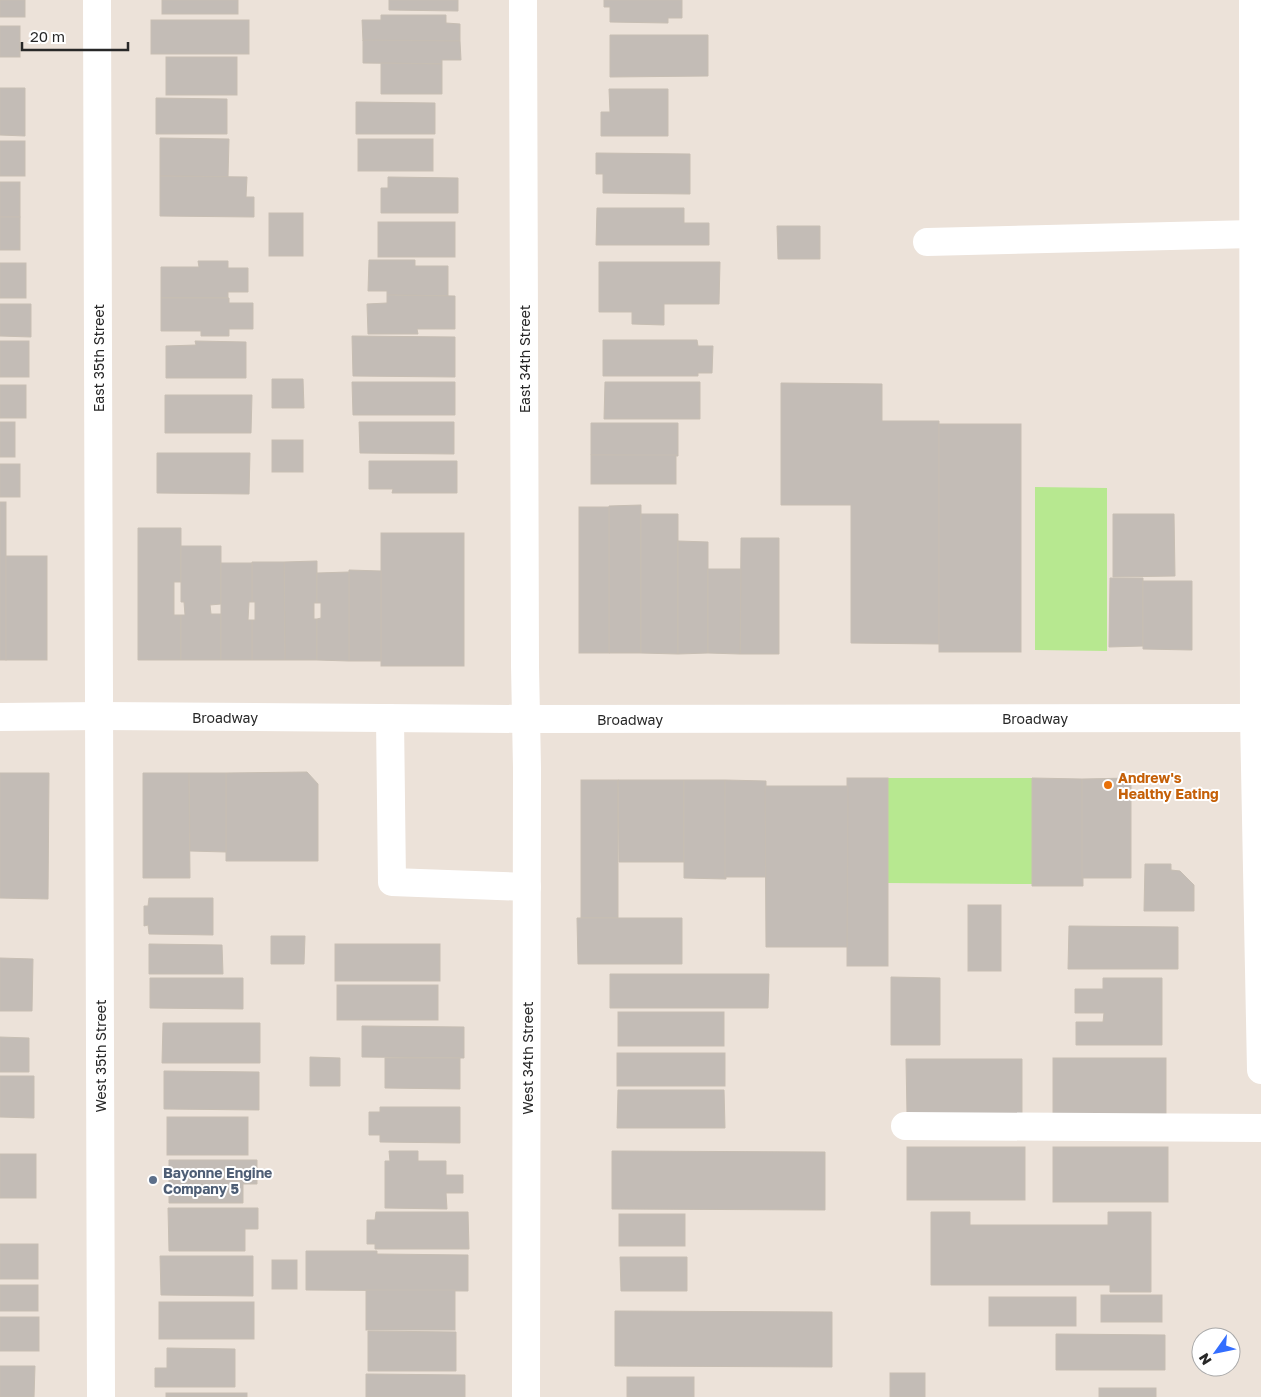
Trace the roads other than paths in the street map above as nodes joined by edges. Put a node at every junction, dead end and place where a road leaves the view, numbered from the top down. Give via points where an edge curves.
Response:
1 (98, 0) edge
2 (523, 0) edge
3 (1253, 0) edge
4 (1253, 234) junction
5 (927, 242) dead end
6 (100, 716) junction
7 (0, 717) edge
8 (390, 718) junction
9 (1257, 718) edge
10 (526, 719) junction
11 (527, 888) junction
12 (1260, 973) edge
13 (1261, 1070) edge
14 (905, 1126) dead end
15 (1261, 1128) edge
16 (101, 1397) edge
17 (526, 1397) edge

1 - 6 street, East 35th Street
2 - 10 street, East 34th Street
3 - 4 street
4 - 5 street
4 - 9 street
6 - 7 street, Broadway
6 - 8 street, Broadway
6 - 16 street, West 35th Street
8 - 10 street, Broadway
8 - 11 street via 392,882
9 - 10 street, Broadway
9 - 12 street
10 - 11 street, West 34th Street
11 - 17 street, West 34th Street
12 - 13 street
14 - 15 street

